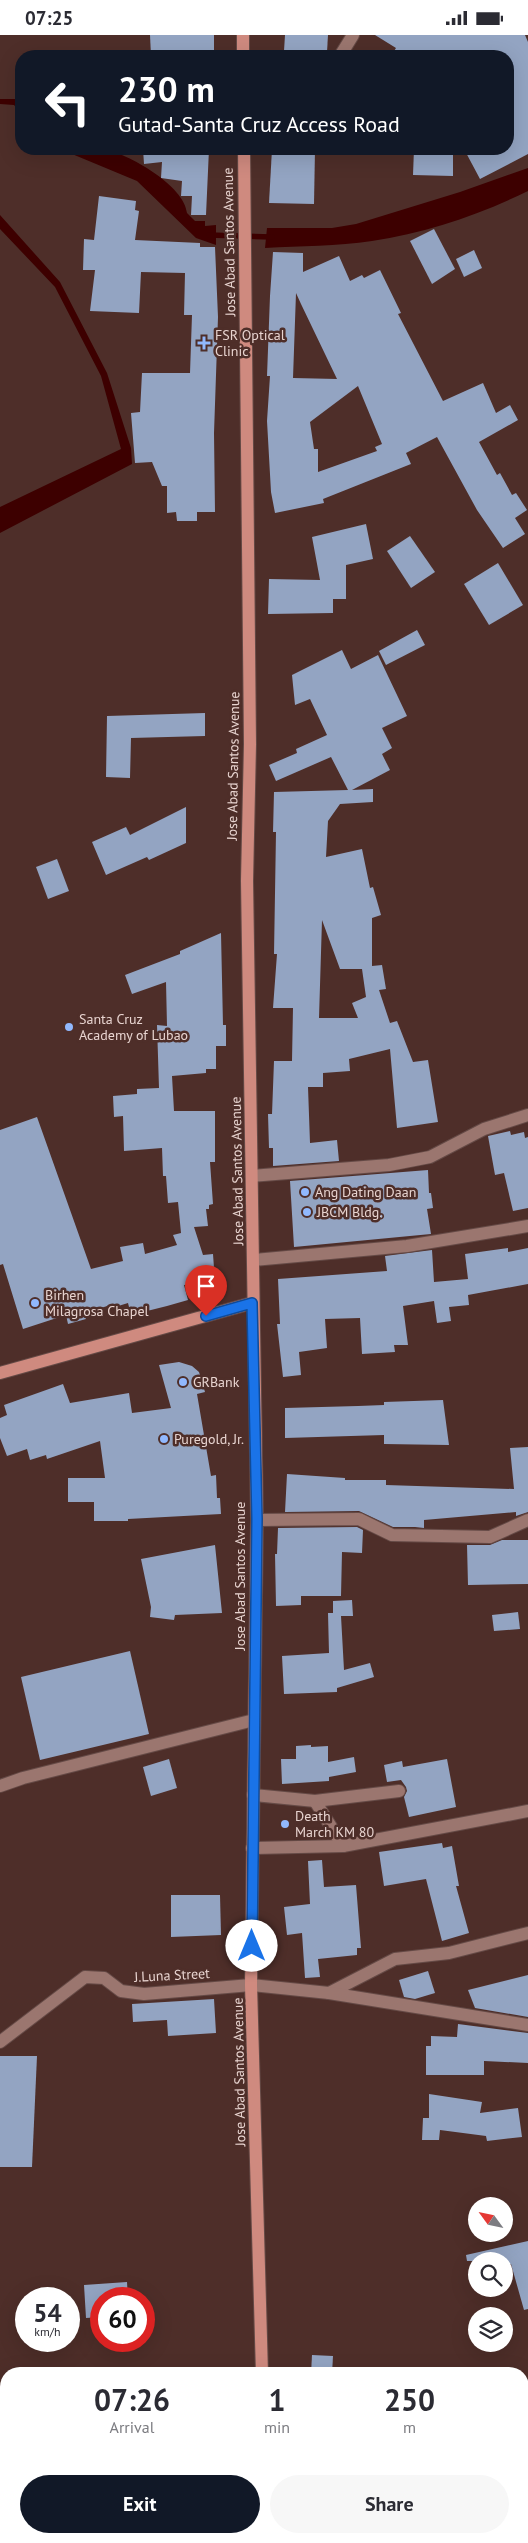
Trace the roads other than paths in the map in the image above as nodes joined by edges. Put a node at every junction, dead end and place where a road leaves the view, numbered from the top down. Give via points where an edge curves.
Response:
1 (243, 35) edge
2 (353, 35) edge
3 (243, 50) edge
4 (344, 50) edge
5 (244, 155) edge
6 (528, 1115) edge
7 (252, 1176) junction
8 (528, 1226) edge
9 (253, 1260) junction
10 (252, 1303) junction
11 (0, 1373) edge
12 (257, 1519) junction
13 (528, 1520) edge
14 (254, 1720) junction
15 (0, 1786) edge
16 (399, 1791) dead end
17 (253, 1795) junction
18 (315, 1801) junction
19 (528, 1811) edge
20 (343, 1846) junction
21 (252, 1848) junction
22 (528, 1933) edge
23 (251, 1985) junction
24 (329, 1993) junction
25 (528, 2025) edge
26 (0, 2042) edge
27 (262, 2367) edge

1 - 3 main road
2 - 4 street
5 - 7 main road, Jose Abad Santos Avenue via 250,753 247,881
6 - 7 street via 484,1129 430,1157 389,1165
7 - 9 main road, Jose Abad Santos Avenue
8 - 9 street via 407,1246
9 - 10 main road, Jose Abad Santos Avenue
10 - 11 main road
10 - 12 main road, Jose Abad Santos Avenue
12 - 13 street via 359,1519 392,1535 490,1537
12 - 14 main road, Jose Abad Santos Avenue
14 - 15 street
14 - 17 main road, Jose Abad Santos Avenue
16 - 18 street
17 - 18 street
17 - 21 main road, Jose Abad Santos Avenue
18 - 20 street
19 - 20 street
20 - 21 street
21 - 23 main road, Jose Abad Santos Avenue
22 - 24 street via 449,1953 395,1959
23 - 24 street, J.Luna Street
23 - 26 street, J.Luna Street via 144,1994 121,1991 104,1978 84,1977
23 - 27 main road, Jose Abad Santos Avenue
24 - 25 street, J.Luna Street

